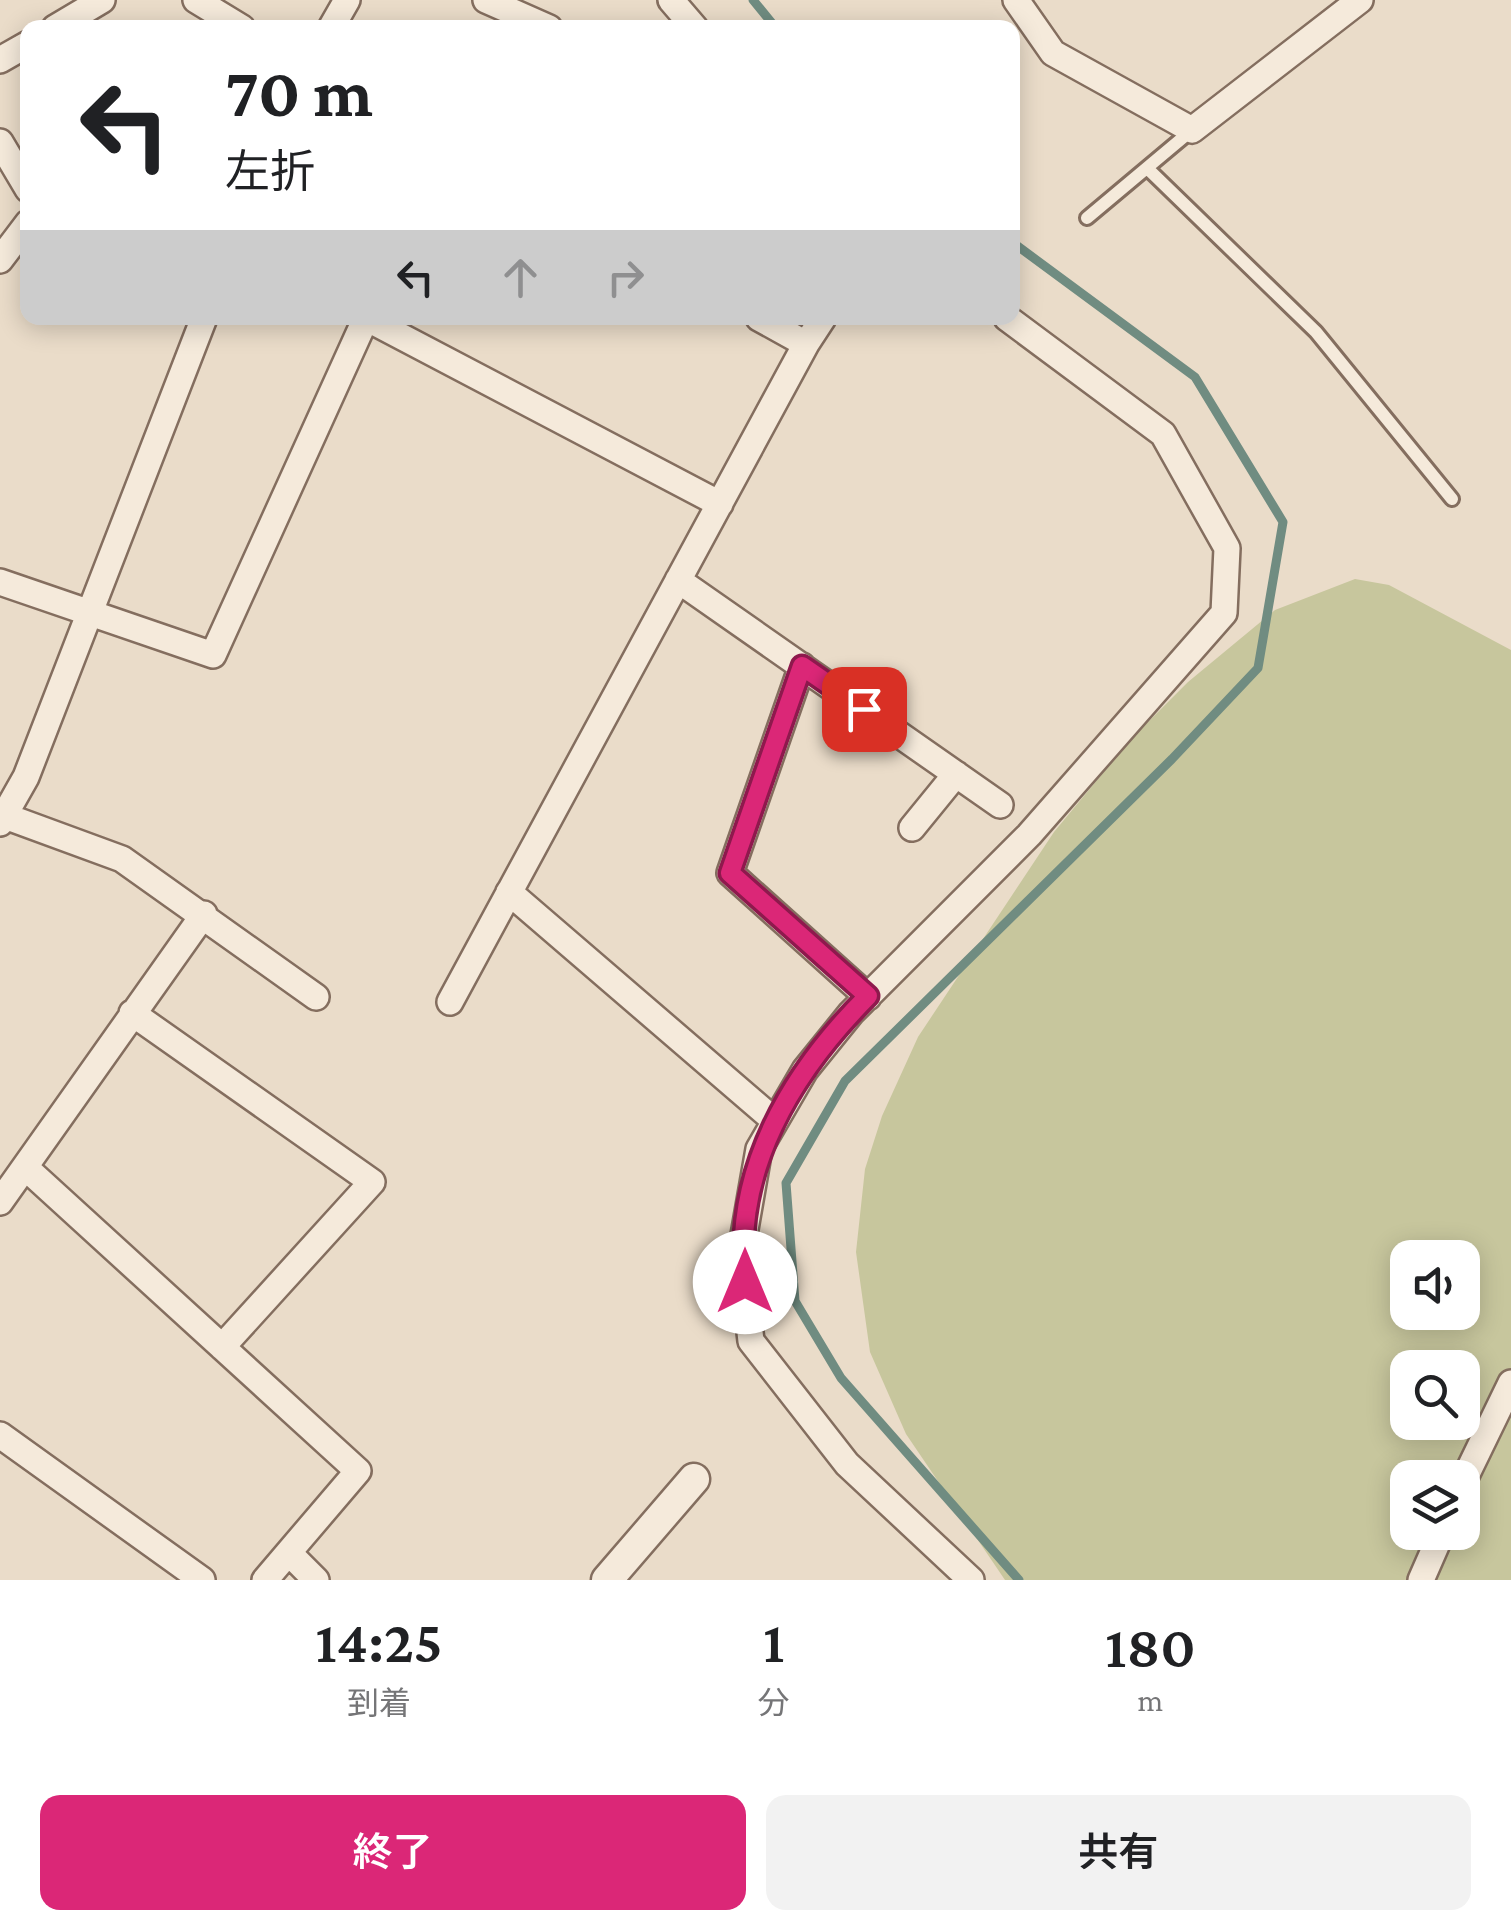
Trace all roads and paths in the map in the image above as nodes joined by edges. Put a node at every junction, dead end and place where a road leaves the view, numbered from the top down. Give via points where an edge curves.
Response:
1 (102, 0) edge
2 (196, 0) edge
3 (486, 0) edge
4 (671, 0) edge
5 (1016, 0) edge
6 (1360, 0) edge
7 (68, 20) edge
8 (229, 20) edge
9 (532, 20) edge
10 (687, 20) edge
11 (1192, 130) junction
12 (0, 142) edge
13 (1147, 168) junction
14 (20, 176) edge
15 (1086, 218) dead end
16 (20, 234) edge
17 (0, 260) edge
18 (201, 325) edge
19 (363, 325) edge
20 (379, 325) edge
21 (772, 325) edge
22 (818, 325) edge
23 (1017, 325) edge
24 (806, 344) junction
25 (1452, 499) dead end
26 (720, 504) junction
27 (678, 580) junction
28 (0, 582) edge
29 (90, 616) junction
30 (802, 666) junction
31 (956, 774) junction
32 (1000, 804) dead end
33 (5, 805) edge
34 (912, 828) dead end
35 (509, 892) junction
36 (204, 914) junction
37 (868, 996) junction
38 (316, 997) dead end
39 (450, 1002) dead end
40 (132, 1013) junction
41 (775, 1121) junction
42 (26, 1168) junction
43 (0, 1202) edge
44 (222, 1347) junction
45 (1511, 1383) edge
46 (0, 1435) edge
47 (1474, 1460) edge
48 (694, 1479) dead end
49 (1434, 1550) edge
50 (289, 1553) junction
51 (202, 1580) edge
52 (266, 1580) edge
53 (316, 1580) edge
54 (607, 1580) edge
55 (970, 1580) edge
56 (1422, 1580) edge

1 - 7 street
2 - 8 street
3 - 9 street
4 - 10 street
5 - 11 street via 1053,53
6 - 11 street
11 - 13 lane
12 - 14 street
13 - 15 lane
13 - 25 lane via 1316,332
16 - 17 street
18 - 29 street
19 - 29 street via 213,654
20 - 26 street
21 - 24 street
22 - 24 street
23 - 37 street via 1163,434 1227,548 1224,613 1029,835
24 - 26 street
26 - 27 street
27 - 30 street
27 - 35 street
28 - 29 street
29 - 33 street
30 - 31 street
30 - 37 street via 730,873
31 - 32 street
31 - 34 street
33 - 36 street via 122,859
35 - 39 street
35 - 41 street
36 - 38 street
36 - 40 street
37 - 41 street via 805,1070
40 - 42 street
40 - 44 street via 372,1182
41 - 55 street via 759,1150 742,1252 751,1341 848,1464
42 - 43 street
42 - 44 street
44 - 50 street via 358,1471
45 - 47 street
46 - 51 street
48 - 54 street
49 - 56 street
50 - 52 street
50 - 53 street

